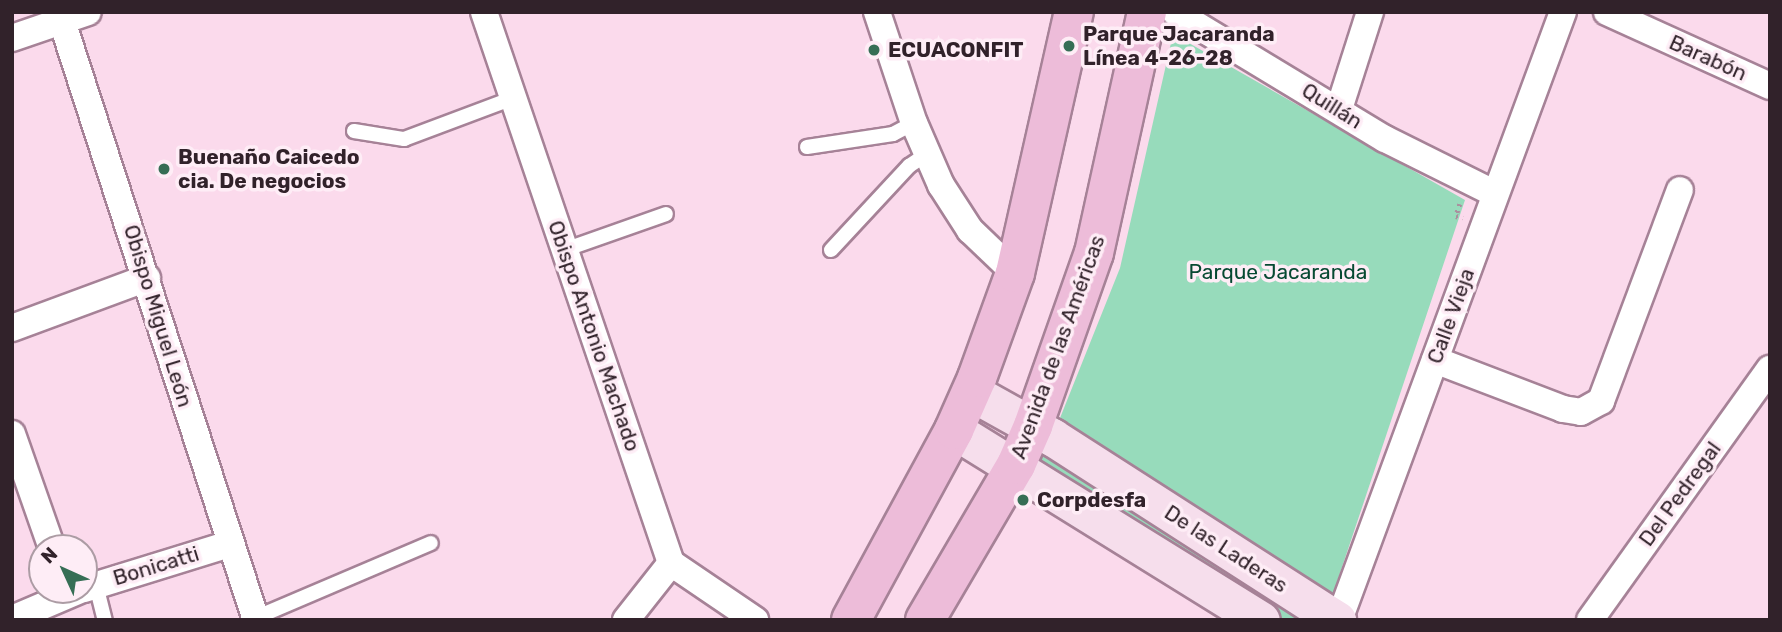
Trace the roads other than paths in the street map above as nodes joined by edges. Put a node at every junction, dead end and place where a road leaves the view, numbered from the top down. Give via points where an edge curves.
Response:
1 (88, 12) edge
2 (484, 12) edge
3 (877, 12) edge
4 (1074, 12) edge
5 (1147, 12) edge
6 (1175, 12) edge
7 (1370, 12) edge
8 (1563, 12) edge
9 (1607, 12) edge
10 (60, 17) edge
11 (12, 38) edge
12 (1770, 86) edge
13 (513, 98) junction
14 (1339, 109) junction
15 (914, 123) junction
16 (355, 131) dead end
17 (807, 147) dead end
18 (927, 154) junction
19 (1680, 190) dead end
20 (1494, 193) junction
21 (666, 214) dead end
22 (564, 250) junction
23 (831, 250) dead end
24 (1015, 273) junction
25 (147, 278) junction
26 (12, 328) edge
27 (1434, 360) junction
28 (1770, 369) edge
29 (971, 392) junction
30 (1033, 426) junction
31 (954, 430) junction
32 (12, 434) edge
33 (1016, 465) junction
34 (46, 534) edge
35 (431, 543) dead end
36 (229, 544) junction
37 (671, 564) junction
38 (98, 584) edge
39 (47, 604) edge
40 (92, 604) edge
41 (12, 619) edge
42 (255, 619) edge
43 (106, 620) edge
44 (626, 620) edge
45 (755, 620) edge
46 (851, 620) edge
47 (925, 620) edge
48 (1261, 620) edge
49 (1338, 620) edge
50 (1590, 620) edge

1 - 10 street
2 - 13 street, Obispo Antonio Machado
3 - 15 street
4 - 24 main road
5 - 30 main road, Avenida de las Américas via 1094,253
6 - 14 street, Quillán
7 - 14 street
8 - 20 street, Calle Vieja
9 - 12 street, Barabón
10 - 11 street
10 - 25 street, Obispo Miguel León
13 - 16 lane via 404,139
13 - 22 street, Obispo Antonio Machado
14 - 20 street, Quillán via 1385,139
15 - 17 lane via 893,134
15 - 18 street
18 - 23 lane via 909,166
18 - 24 street via 971,230
19 - 27 street via 1601,401 1581,412 1563,410
20 - 27 street, Calle Vieja
21 - 22 lane
22 - 37 street, Obispo Antonio Machado
24 - 29 main road
25 - 26 street
25 - 36 street, Obispo Miguel León
27 - 49 street, Calle Vieja
28 - 50 street, Del Pedregal
29 - 30 main road, De las Laderas
29 - 31 main road
30 - 33 main road, Avenida de las Américas
30 - 49 main road, De las Laderas
31 - 33 main road, De las Laderas
31 - 46 main road
32 - 34 street
33 - 47 main road, Avenida de las Américas
33 - 48 main road, De las Laderas
35 - 42 lane
36 - 38 street, Bonicatti
36 - 42 street, Obispo Miguel León
37 - 44 street
37 - 45 street
39 - 41 street, Bonicatti
40 - 43 lane

